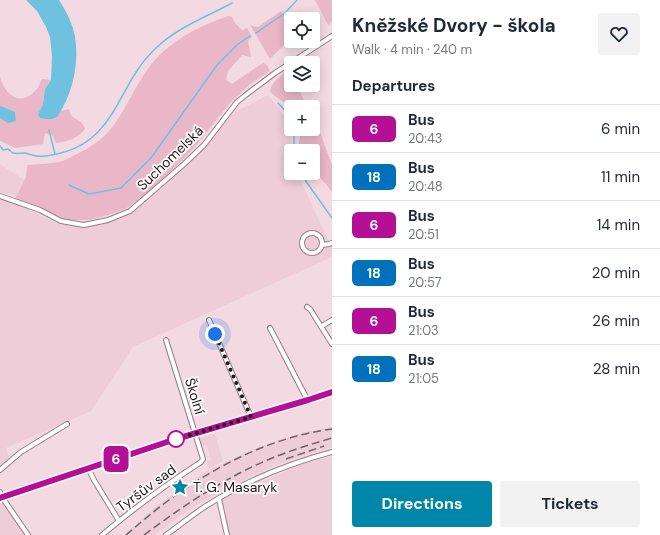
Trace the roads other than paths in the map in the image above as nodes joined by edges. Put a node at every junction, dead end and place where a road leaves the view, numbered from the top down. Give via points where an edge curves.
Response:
1 (332, 36) edge
2 (0, 196) edge
3 (332, 243) edge
4 (322, 245) junction
5 (307, 307) dead end
6 (209, 320) dead end
7 (332, 320) edge
8 (322, 326) junction
9 (270, 328) dead end
10 (166, 340) dead end
11 (332, 344) edge
12 (332, 392) edge
13 (308, 400) junction
14 (251, 417) junction
15 (67, 424) dead end
16 (195, 433) junction
17 (332, 452) edge
18 (203, 459) joint
19 (88, 468) junction
20 (0, 470) edge
21 (1, 495) edge
22 (218, 499) junction
23 (119, 521) junction
24 (28, 535) edge
25 (102, 535) edge
26 (166, 535) edge
27 (227, 535) edge

1 - 2 street, Suchomelská via 275,73 237,102 198,150 130,211 108,220 84,224 61,221 40,210
3 - 4 street
4 - 4 street via 312,253 304,248 302,242 305,236 314,233 320,236
5 - 8 street
6 - 14 street
7 - 8 street
8 - 11 street
9 - 13 street
10 - 16 street, Školní
12 - 13 street
13 - 14 street
14 - 16 street
15 - 20 street via 21,452
16 - 18 street, Školní
16 - 19 street
17 - 22 street via 276,470
18 - 23 street, Tyršův sad
19 - 21 street
19 - 23 street
21 - 24 street
22 - 26 street
22 - 27 street
23 - 25 street, Tyršův sad

